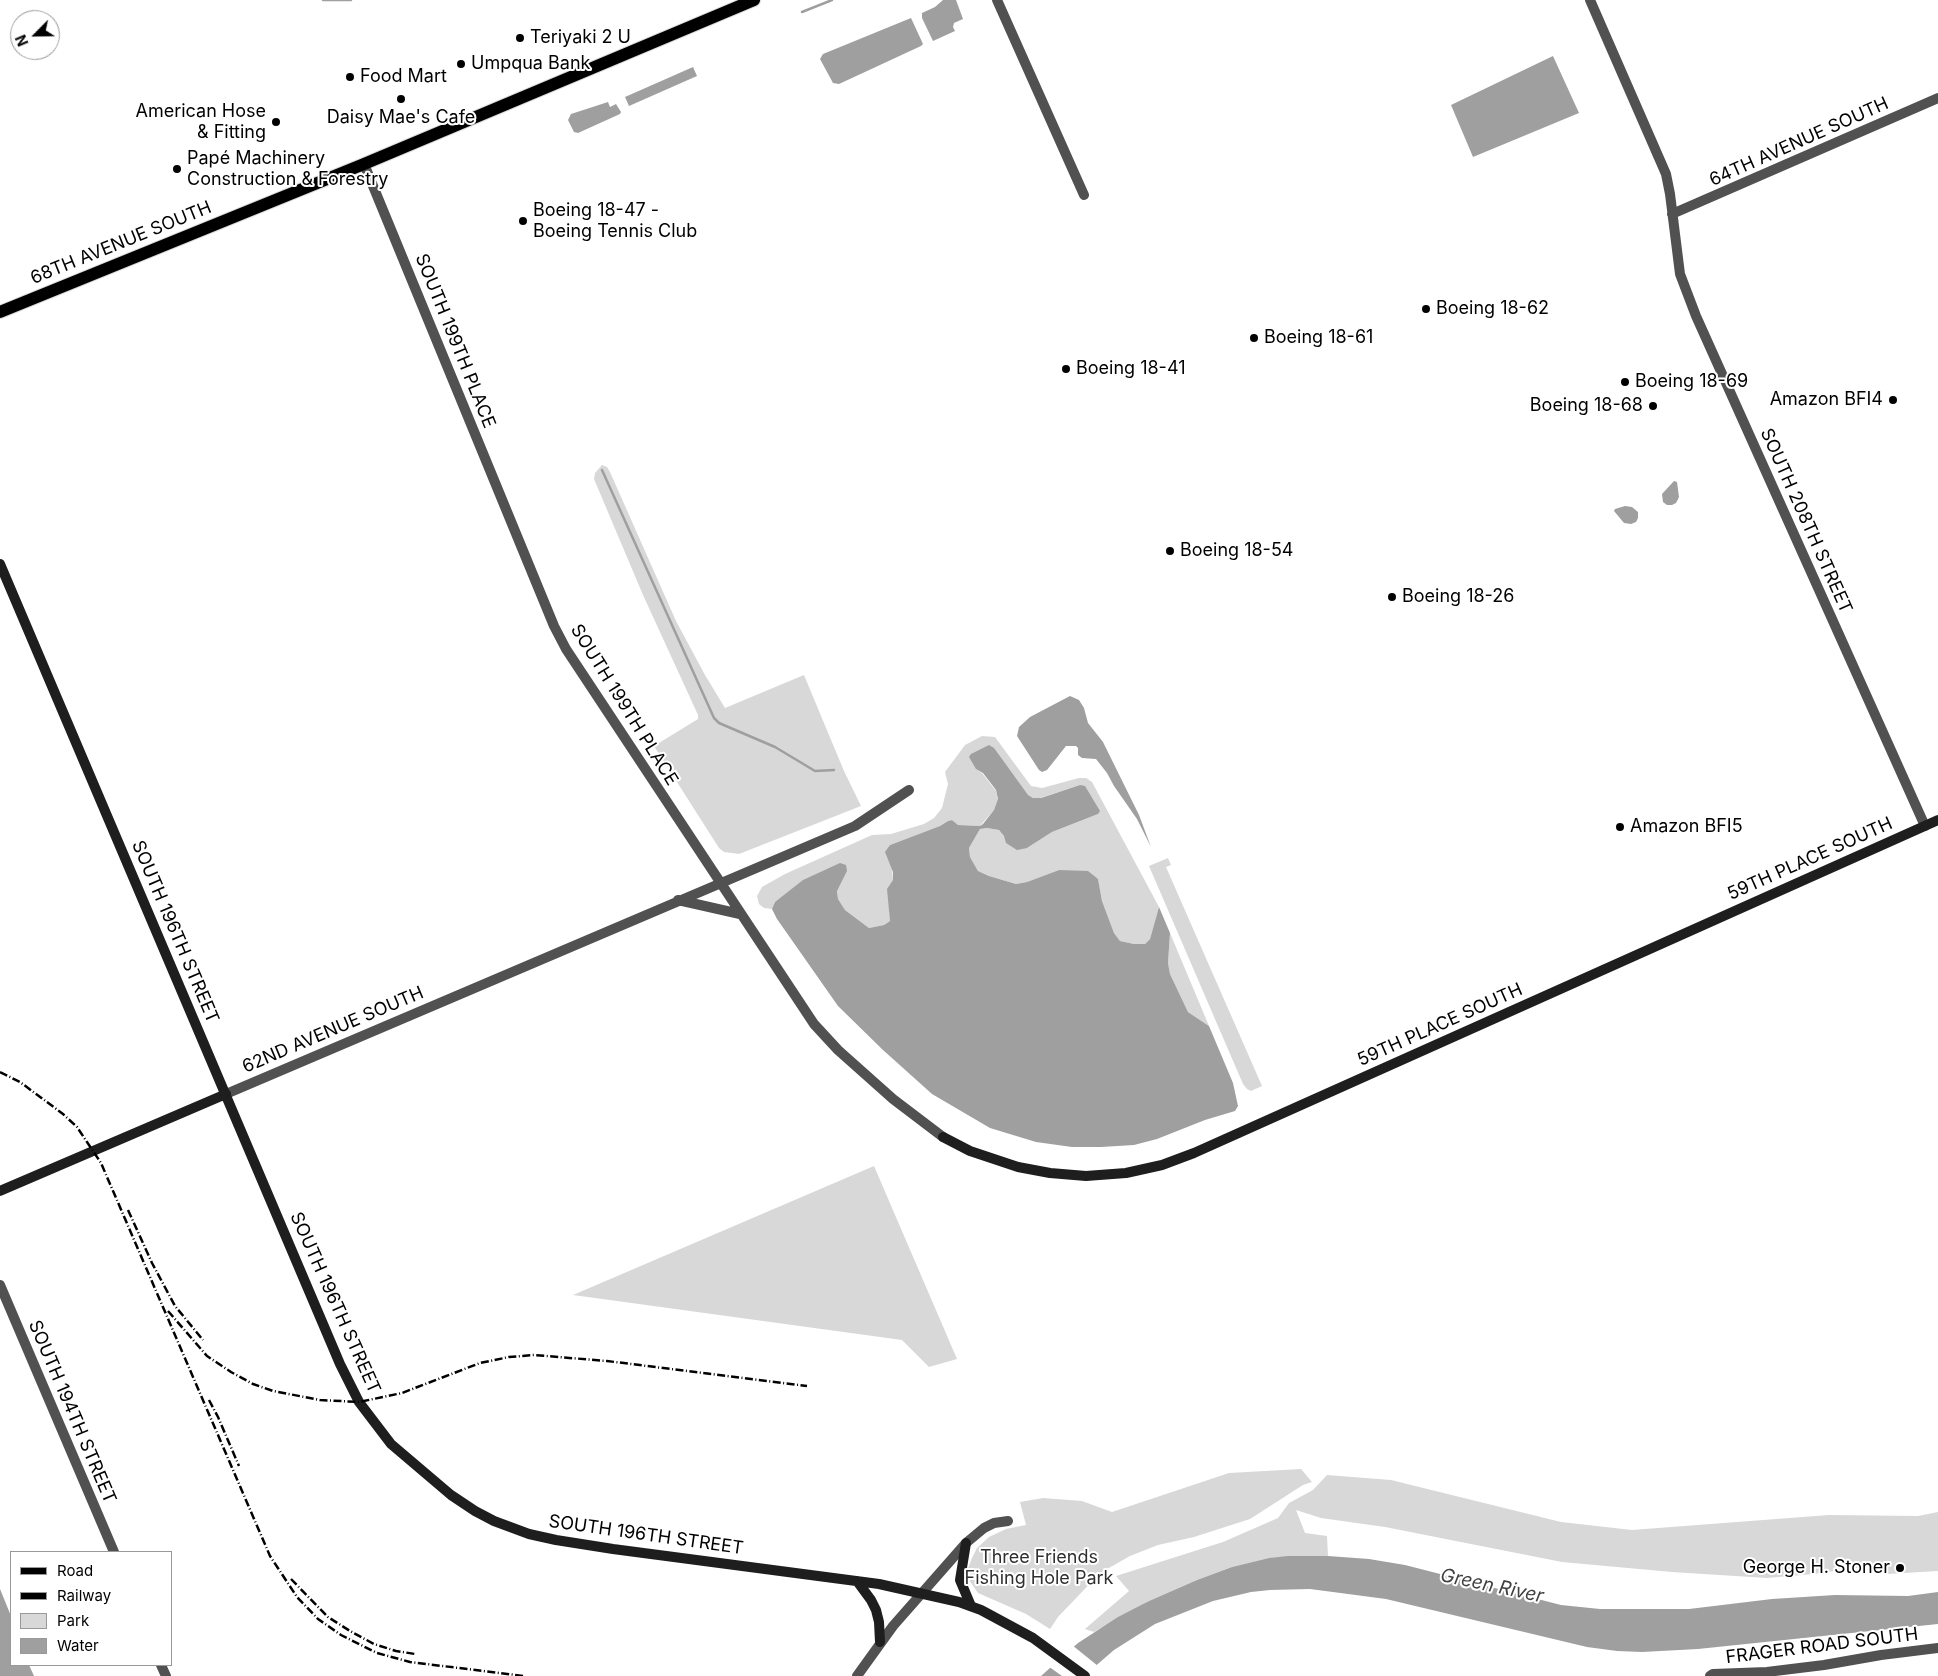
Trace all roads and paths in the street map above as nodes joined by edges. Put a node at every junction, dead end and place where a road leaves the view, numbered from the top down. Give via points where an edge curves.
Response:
1 (754, 0) edge
2 (997, 0) edge
3 (1590, 0) edge
4 (1938, 98) edge
5 (364, 164) junction
6 (1084, 196) dead end
7 (1672, 214) junction
8 (0, 312) edge
9 (0, 564) edge
10 (909, 790) dead end
11 (1938, 820) edge
12 (1925, 826) junction
13 (719, 882) junction
14 (678, 900) junction
15 (740, 914) junction
16 (226, 1094) junction
17 (943, 1137) joint
18 (0, 1191) edge
19 (0, 1285) edge
20 (1008, 1521) dead end
21 (966, 1543) junction
22 (114, 1551) edge
23 (857, 1581) junction
24 (921, 1593) junction
25 (971, 1606) junction
26 (880, 1642) junction
27 (1938, 1648) edge
28 (858, 1676) edge
29 (1085, 1676) edge
30 (1710, 1676) edge

1 - 5 main road, 68TH AVENUE SOUTH
2 - 6 street
3 - 7 street, SOUTH 208TH STREET via 1666,174
4 - 7 street, 64TH AVENUE SOUTH
5 - 8 main road, 68TH AVENUE SOUTH
5 - 13 street, SOUTH 199TH PLACE via 554,626
7 - 12 street, SOUTH 208TH STREET via 1680,274 1696,316
9 - 16 main road, SOUTH 196TH STREET
10 - 13 street, 62ND AVENUE SOUTH via 855,826
11 - 12 main road, 59TH PLACE SOUTH
12 - 17 main road, 59TH PLACE SOUTH via 1162,1165 1126,1173 1050,1174 970,1151
13 - 14 street, 62ND AVENUE SOUTH
13 - 15 street, SOUTH 199TH PLACE
14 - 15 street
14 - 16 street, 62ND AVENUE SOUTH
15 - 17 street, SOUTH 199TH PLACE via 814,1024 893,1099
16 - 18 main road, 62ND AVENUE SOUTH
16 - 23 main road, SOUTH 196TH STREET via 340,1364 360,1402 391,1444 451,1495 494,1521 556,1540
19 - 22 street, SOUTH 194TH STREET
20 - 21 street via 984,1528
21 - 24 street
21 - 25 main road via 960,1580
23 - 24 main road, SOUTH 196TH STREET
23 - 26 main road via 876,1610
24 - 25 main road, SOUTH 196TH STREET
24 - 26 street
25 - 29 main road, SOUTH 196TH STREET via 1033,1638
26 - 28 street
27 - 30 street, FRAGER ROAD SOUTH via 1767,1672

